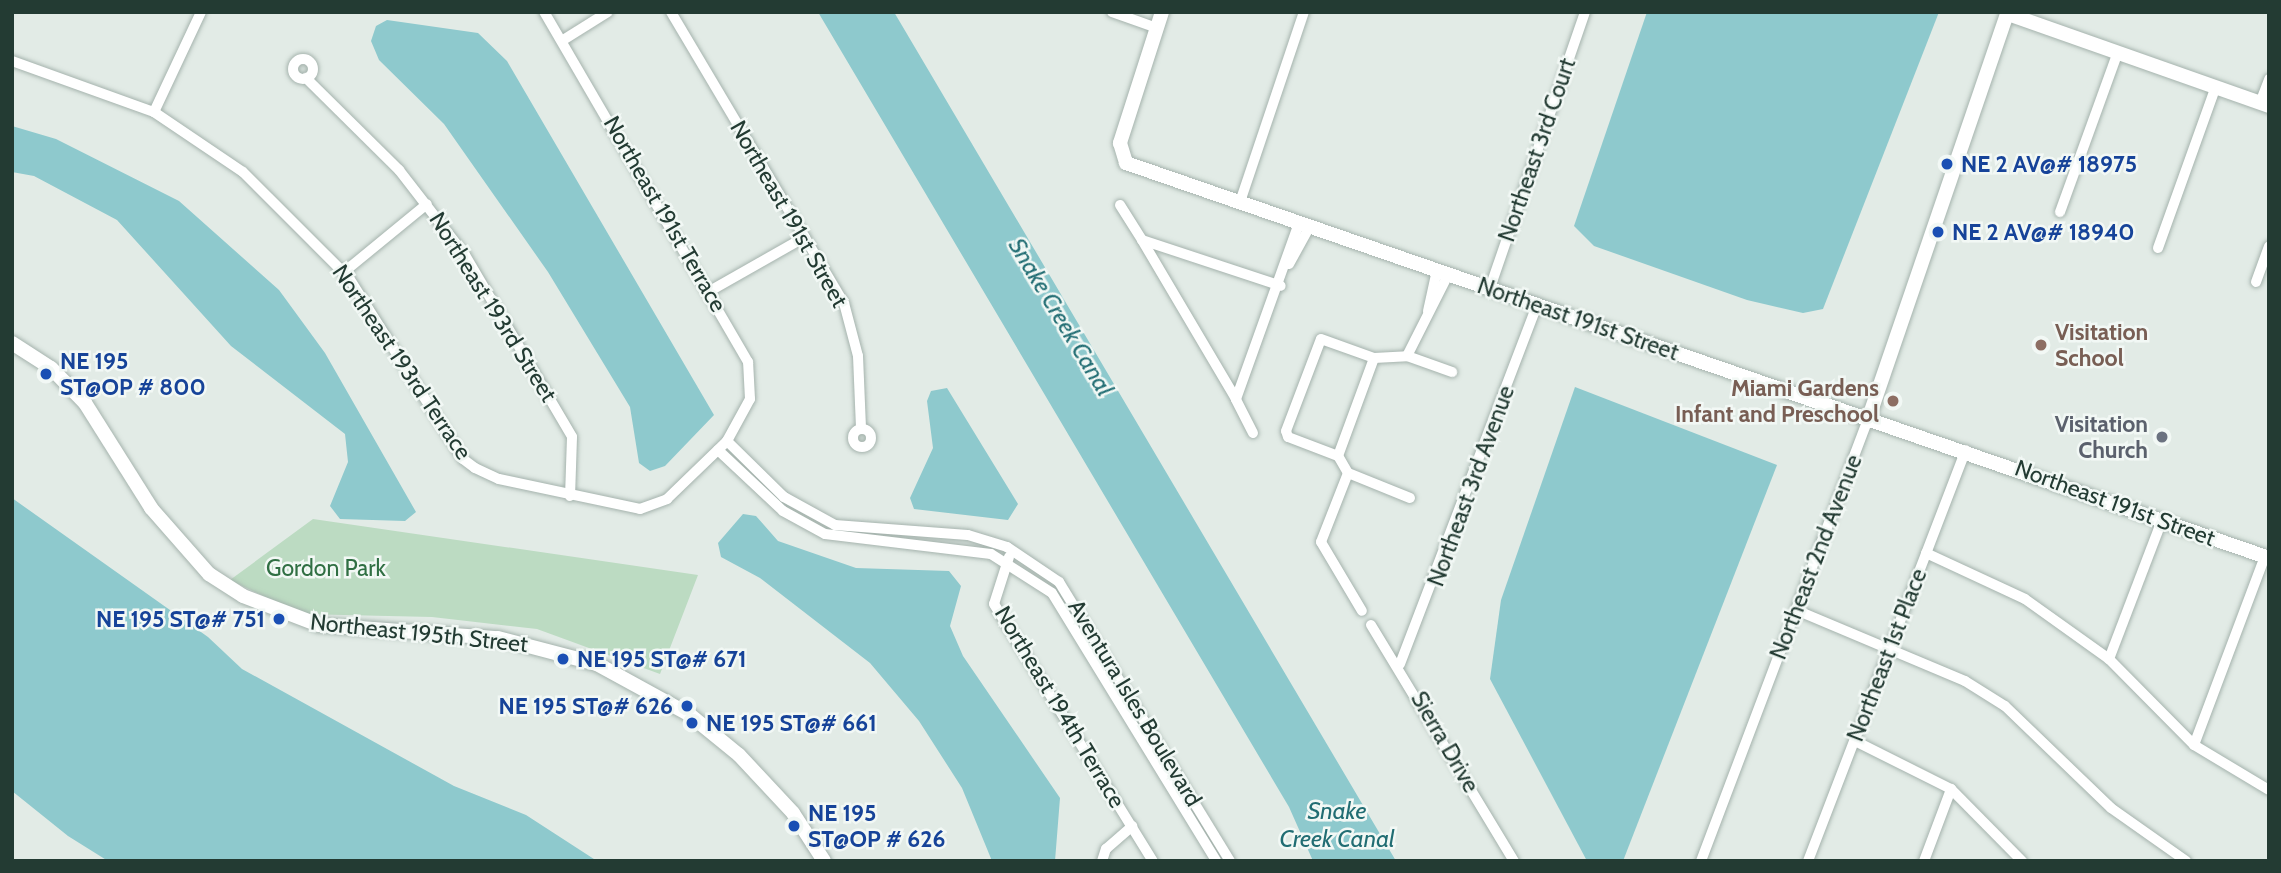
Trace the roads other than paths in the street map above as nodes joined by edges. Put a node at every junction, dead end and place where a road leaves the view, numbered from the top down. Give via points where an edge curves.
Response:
1 (201, 12) edge
2 (544, 12) edge
3 (608, 12) edge
4 (671, 12) edge
5 (1112, 12) edge
6 (1162, 12) edge
7 (1304, 12) edge
8 (1585, 12) edge
9 (2008, 13) edge
10 (1157, 28) junction
11 (563, 40) junction
12 (2118, 52) junction
13 (12, 61) edge
14 (306, 78) dead end
15 (2269, 79) edge
16 (2216, 86) junction
17 (2264, 104) edge
18 (154, 112) junction
19 (1240, 202) junction
20 (427, 204) junction
21 (1120, 205) dead end
22 (2060, 212) dead end
23 (1304, 225) junction
24 (805, 237) junction
25 (1142, 240) junction
26 (2269, 246) edge
27 (2158, 248) dead end
28 (344, 272) junction
29 (1442, 272) junction
30 (2256, 282) dead end
31 (1281, 286) junction
32 (1490, 288) junction
33 (710, 291) junction
34 (1537, 305) junction
35 (12, 343) edge
36 (1407, 356) junction
37 (1374, 358) junction
38 (1452, 373) dead end
39 (1236, 399) junction
40 (1870, 417) junction
41 (861, 429) dead end
42 (1253, 433) dead end
43 (727, 441) junction
44 (718, 450) junction
45 (1966, 450) junction
46 (1338, 456) junction
47 (475, 468) joint
48 (1348, 473) junction
49 (570, 496) junction
50 (1410, 498) dead end
51 (2162, 520) junction
52 (1012, 550) junction
53 (1926, 553) junction
54 (2267, 557) edge
55 (1007, 562) junction
56 (1796, 610) junction
57 (1362, 611) dead end
58 (1371, 625) dead end
59 (1891, 647) junction
60 (2109, 659) junction
61 (1400, 664) junction
62 (1855, 741) junction
63 (2194, 745) junction
64 (1951, 789) junction
65 (2269, 790) edge
66 (1132, 826) junction
67 (824, 861) edge
68 (1102, 861) edge
69 (1153, 861) edge
70 (1216, 861) edge
71 (1230, 861) edge
72 (1514, 861) edge
73 (1701, 861) edge
74 (1808, 861) edge
75 (1924, 861) edge
76 (2022, 861) edge
77 (2186, 861) edge

1 - 18 street
2 - 11 street, Northeast 191st Terrace
3 - 11 street
4 - 24 street, Northeast 191st Street
5 - 10 street
6 - 10 street
7 - 19 street
8 - 32 street, Northeast 3rd Court
9 - 12 street
9 - 40 street, Northeast 2nd Avenue
10 - 19 street, Northeast 191st Street via 1120,143 1126,163
11 - 33 street, Northeast 191st Terrace
12 - 16 street
12 - 22 street
13 - 18 street, Northeast 193rd Terrace
14 - 20 street, Northeast 193rd Street
15 - 17 street
16 - 17 street
16 - 27 street
18 - 28 street, Northeast 193rd Terrace via 243,172
19 - 23 street, Northeast 191st Street
20 - 28 street
20 - 49 street, Northeast 193rd Street via 465,255 572,437
21 - 25 street
23 - 29 street, Northeast 191st Street
23 - 31 street
24 - 33 street
24 - 41 street, Northeast 191st Street via 850,322
25 - 31 street
25 - 39 street
26 - 30 street
28 - 47 street, Northeast 193rd Terrace via 463,459
29 - 32 street, Northeast 191st Street
29 - 36 street
31 - 39 street
32 - 34 street, Northeast 191st Street
33 - 43 street, Northeast 191st Terrace via 748,362 750,399
34 - 40 street, Northeast 191st Street
34 - 61 street, Northeast 3rd Avenue
35 - 67 street, Northeast 195th Street via 51,368 85,403 151,508 209,574 243,596 319,625 498,638 549,647 610,670 690,715 739,755 793,813
36 - 37 street
36 - 38 street
37 - 46 street
37 - 46 street via 1321,338 1295,408 1288,437
39 - 42 street
40 - 45 street, Northeast 191st Street
40 - 56 street, Northeast 2nd Avenue
43 - 44 street, Northeast 191st Terrace
43 - 52 street, Aventura Isles Boulevard via 784,497 835,525 968,536
44 - 49 street, Northeast 191st Terrace via 658,504 622,509
44 - 55 street, Aventura Isles Boulevard via 783,511 825,534 869,544 963,547
45 - 51 street, Northeast 191st Street
45 - 53 street, Northeast 1st Place
46 - 48 street
47 - 49 street, Northeast 191st Terrace
48 - 50 street
48 - 57 street via 1321,542
51 - 54 street, Northeast 191st Street
51 - 60 street
52 - 55 street, Northeast 194th Terrace
52 - 71 street, Aventura Isles Boulevard via 1059,582 1083,612
53 - 59 street, Northeast 1st Place
53 - 60 street via 2025,598
54 - 63 street
55 - 66 street, Northeast 194th Terrace via 994,604
55 - 70 street, Aventura Isles Boulevard via 1052,593 1082,635
56 - 59 street
56 - 73 street, Northeast 2nd Avenue
58 - 61 street, Sierra Drive
59 - 62 street, Northeast 1st Place
59 - 77 street via 2005,706 2111,808
60 - 63 street
61 - 72 street, Sierra Drive
62 - 64 street
62 - 74 street, Northeast 1st Place
63 - 65 street
64 - 75 street
64 - 76 street
66 - 68 street via 1106,849
66 - 69 street, Northeast 194th Terrace

